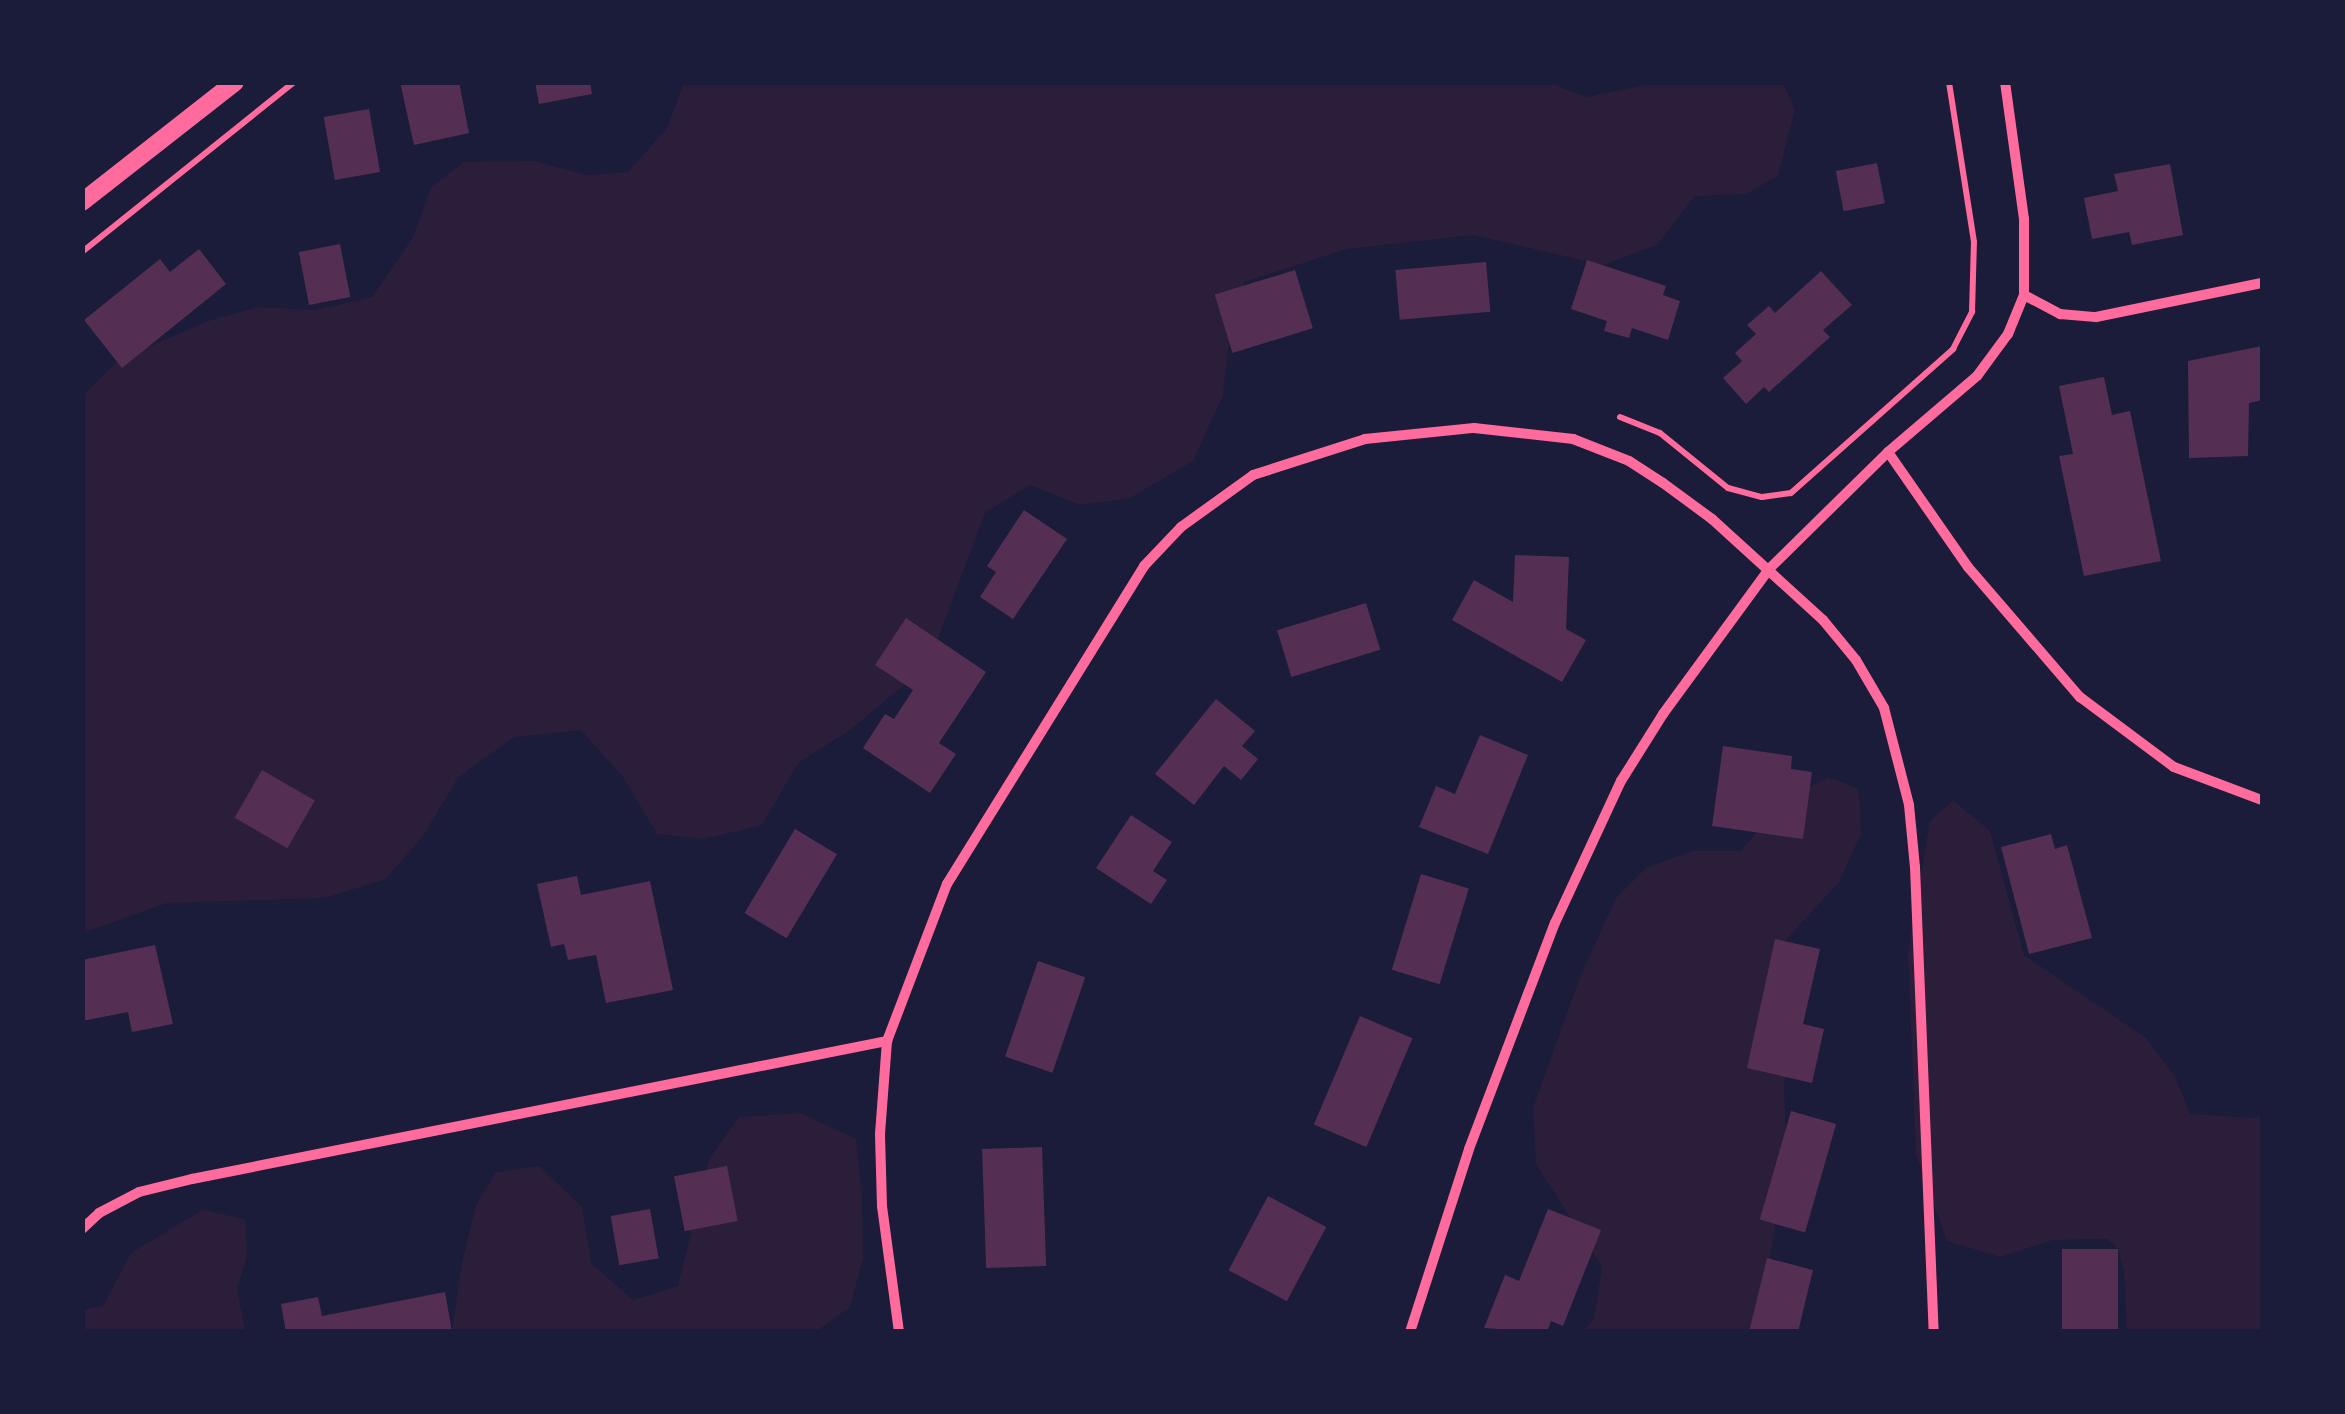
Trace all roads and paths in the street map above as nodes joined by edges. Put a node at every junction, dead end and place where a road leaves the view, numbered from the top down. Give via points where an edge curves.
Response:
1 (235, 82) edge
2 (294, 82) edge
3 (1949, 82) edge
4 (2005, 82) edge
5 (82, 202) edge
6 (82, 252) edge
7 (2262, 282) edge
8 (2024, 295) junction
9 (1620, 417) dead end
10 (1888, 452) junction
11 (1769, 569) junction
12 (2262, 800) edge
13 (887, 1041) junction
14 (82, 1229) edge
15 (899, 1332) edge
16 (1410, 1332) edge
17 (1934, 1332) edge

1 - 5 street
2 - 6 path
3 - 9 path via 1974,242 1972,312 1953,349 1791,492 1762,497 1728,488 1660,434
4 - 8 street via 2024,219
7 - 8 street via 2096,316 2060,314
8 - 10 street via 2008,334 1977,376
10 - 11 street
10 - 12 street via 1968,567 2080,697 2174,767
11 - 13 street via 1663,483 1573,439 1474,428 1420,431 1320,451 1253,476 1181,527 1144,566 947,884
11 - 16 street via 1621,781 1535,975
11 - 17 street via 1856,660 1884,708 1897,749 1915,867
13 - 14 street via 192,1179 139,1192
13 - 15 street via 882,1206

